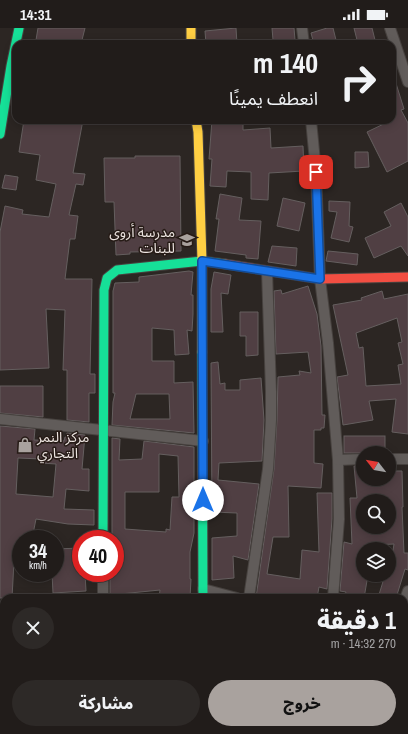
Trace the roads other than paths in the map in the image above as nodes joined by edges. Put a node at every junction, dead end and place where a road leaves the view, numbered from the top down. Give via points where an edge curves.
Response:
1 (19, 28) edge
2 (191, 28) edge
3 (302, 28) edge
4 (390, 28) edge
5 (16, 40) edge
6 (191, 40) edge
7 (304, 40) edge
8 (394, 40) edge
9 (396, 46) edge
10 (12, 61) edge
11 (408, 82) edge
12 (197, 124) edge
13 (311, 124) edge
14 (0, 134) edge
15 (202, 261) junction
16 (267, 271) junction
17 (408, 277) edge
18 (320, 279) junction
19 (0, 419) edge
20 (103, 431) junction
21 (203, 441) junction
22 (356, 459) edge
23 (396, 459) edge
24 (408, 459) edge
25 (338, 460) junction
26 (103, 530) edge
27 (103, 582) edge
28 (103, 594) edge
29 (203, 594) edge
30 (250, 594) edge
31 (333, 594) edge

1 - 5 street
2 - 6 street
3 - 7 street
4 - 8 street
9 - 11 street
10 - 14 street
12 - 15 street
13 - 18 street
15 - 16 street
15 - 20 street via 117,270 107,278 104,290
15 - 21 street
16 - 18 street
16 - 30 street via 271,392 268,470
17 - 18 street
18 - 25 street
19 - 20 street
20 - 21 street
20 - 26 street
21 - 29 street
22 - 25 street
23 - 24 street
25 - 31 street via 339,519
27 - 28 street

